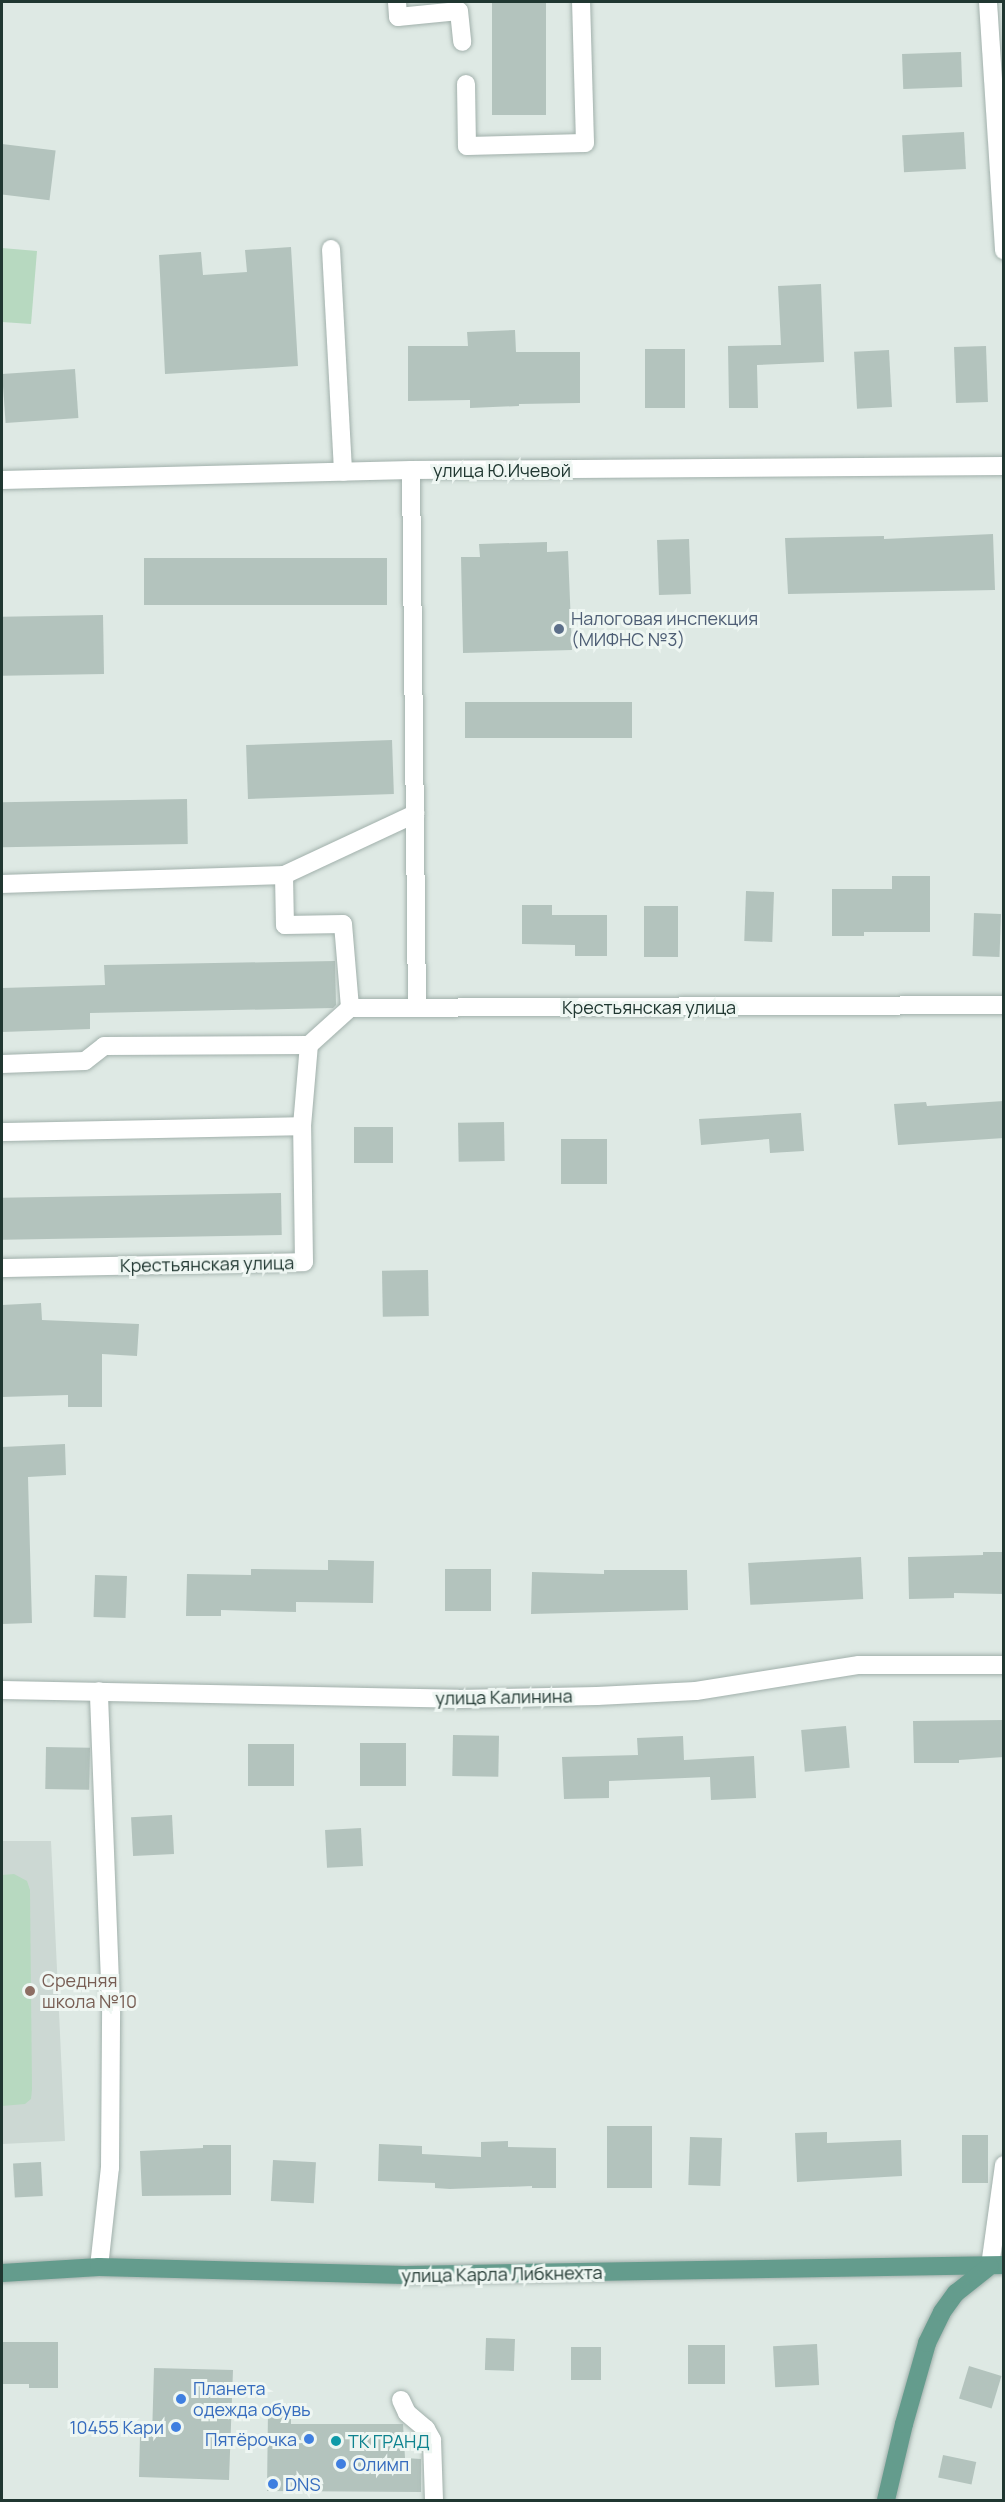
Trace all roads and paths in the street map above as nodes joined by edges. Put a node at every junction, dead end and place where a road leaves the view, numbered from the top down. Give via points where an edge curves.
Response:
1 (397, 2) edge
2 (581, 2) edge
3 (988, 2) edge
4 (462, 42) dead end
5 (465, 84) dead end
6 (331, 249) dead end
7 (1004, 250) edge
8 (1004, 466) edge
9 (411, 470) junction
10 (343, 472) junction
11 (2, 480) edge
12 (415, 813) junction
13 (284, 875) junction
14 (2, 884) edge
15 (1004, 1005) edge
16 (350, 1008) junction
17 (417, 1008) junction
18 (309, 1045) junction
19 (2, 1064) edge
20 (302, 1126) junction
21 (2, 1132) edge
22 (2, 1268) edge
23 (1004, 1665) edge
24 (2, 1690) edge
25 (99, 1691) junction
26 (1004, 2165) edge
27 (997, 2265) edge
28 (99, 2267) junction
29 (2, 2273) edge
30 (401, 2400) dead end
31 (434, 2500) edge
32 (886, 2500) edge

1 - 4 street via 398,17 459,12
2 - 5 street via 585,143 467,146
3 - 7 street
6 - 10 street
8 - 9 street, улица Ю.Ичевой
9 - 10 street, улица Ю.Ичевой
9 - 12 street
10 - 11 street, улица Ю.Ичевой
12 - 13 street
12 - 17 street
13 - 14 street
13 - 16 street via 285,925 343,924
15 - 17 street, Крестьянская улица
16 - 17 street, Крестьянская улица
16 - 18 street
18 - 19 street via 104,1046 85,1060
18 - 20 street, Крестьянская улица
20 - 21 street
20 - 22 street, Крестьянская улица via 304,1262
23 - 25 street, улица Калинина via 859,1665 696,1691 597,1696 458,1699
24 - 25 street, улица Калинина
25 - 28 street via 111,2008 110,2168
26 - 27 street
27 - 28 main road, улица Карла Либкнехта via 405,2276
27 - 32 main road via 956,2293 927,2343
28 - 29 main road, улица Карла Либкнехта
30 - 31 street via 407,2413 426,2429 432,2440

